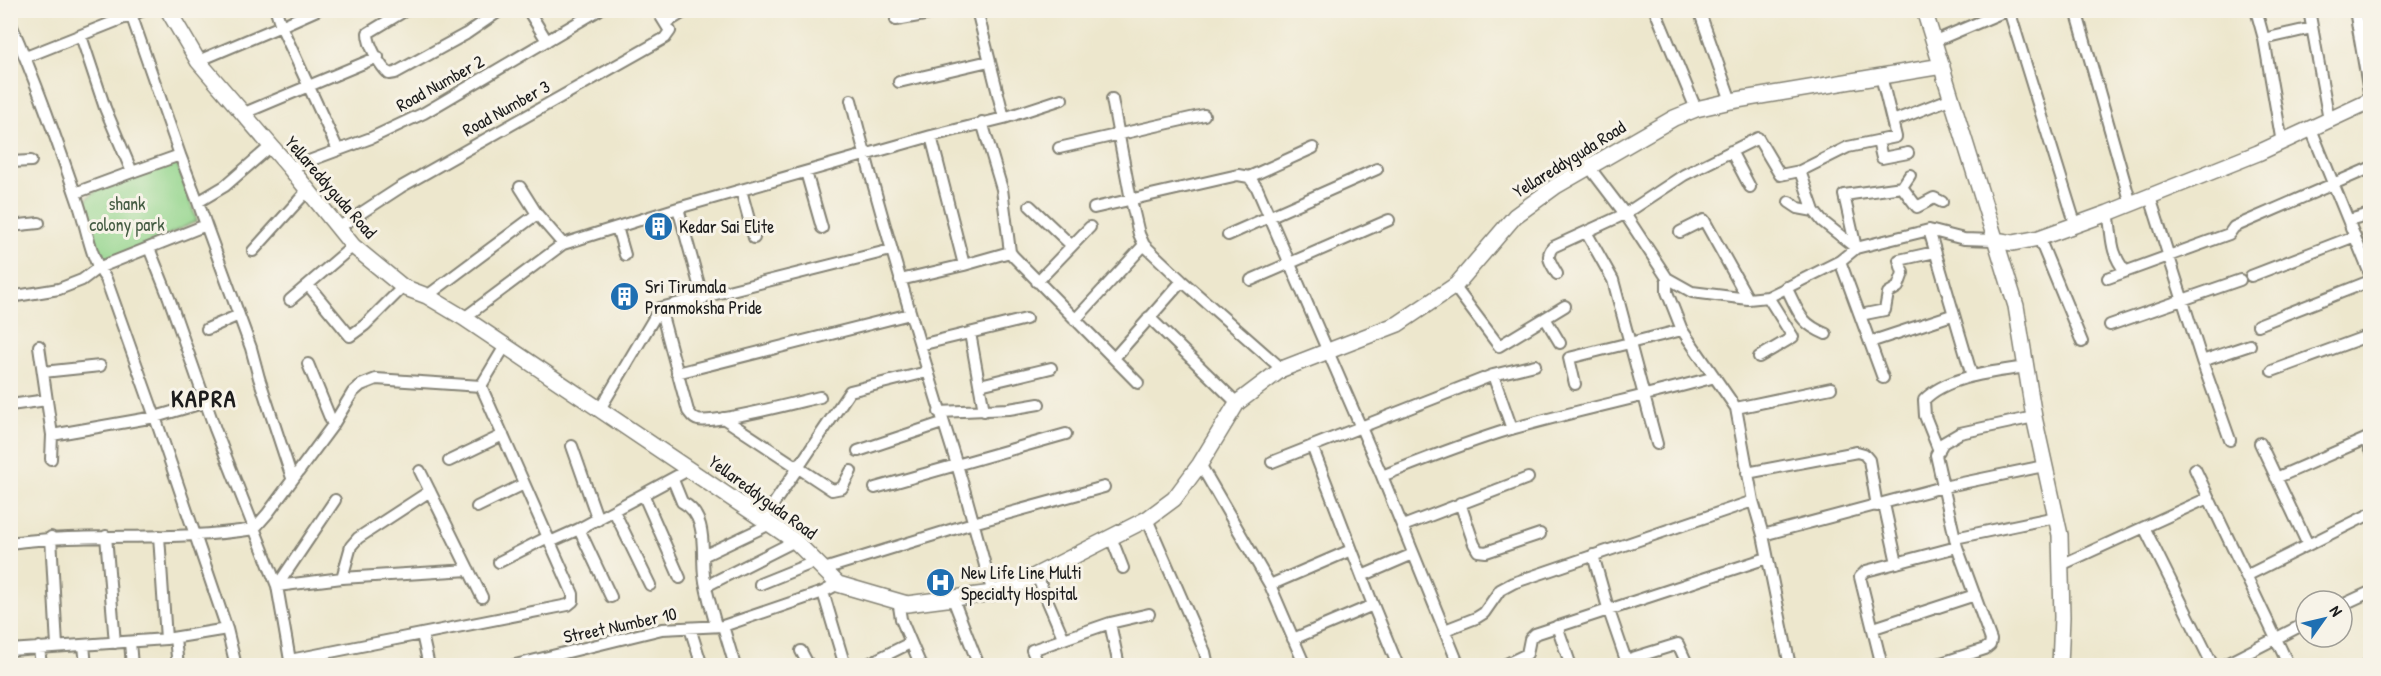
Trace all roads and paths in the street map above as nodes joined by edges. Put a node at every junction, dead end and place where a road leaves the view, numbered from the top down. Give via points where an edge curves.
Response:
1 (144, 10) edge
2 (168, 10) edge
3 (276, 10) edge
4 (317, 10) edge
5 (406, 10) edge
6 (501, 10) edge
7 (528, 10) edge
8 (598, 10) edge
9 (657, 10) edge
10 (687, 10) edge
11 (952, 10) edge
12 (976, 10) edge
13 (1655, 10) edge
14 (1698, 10) edge
15 (2009, 10) edge
16 (2076, 10) edge
17 (2256, 10) edge
18 (2308, 10) edge
19 (2355, 10) edge
20 (1926, 11) edge
21 (132, 17) junction
22 (896, 20) dead end
23 (10, 22) edge
24 (666, 23) junction
25 (281, 26) junction
26 (2312, 28) junction
27 (81, 36) junction
28 (2264, 39) junction
29 (547, 41) junction
30 (1935, 41) junction
31 (26, 57) junction
32 (378, 57) junction
33 (198, 61) junction
34 (989, 61) junction
35 (1942, 66) junction
36 (1881, 76) junction
37 (899, 82) dead end
38 (309, 86) junction
39 (1952, 98) junction
40 (1062, 99) dead end
41 (1112, 99) dead end
42 (850, 100) dead end
43 (2370, 100) edge
44 (1731, 101) junction
45 (1696, 109) junction
46 (242, 114) junction
47 (1204, 115) dead end
48 (1004, 118) junction
49 (2330, 120) junction
50 (1893, 121) junction
51 (982, 122) junction
52 (2311, 129) junction
53 (930, 136) junction
54 (1119, 136) junction
55 (1878, 141) junction
56 (2282, 143) junction
57 (271, 146) junction
58 (1059, 148) dead end
59 (1314, 148) dead end
60 (338, 150) junction
61 (1731, 151) junction
62 (1908, 153) dead end
63 (180, 155) junction
64 (865, 155) junction
65 (31, 161) dead end
66 (10, 162) edge
67 (290, 168) junction
68 (1590, 168) junction
69 (2370, 168) edge
70 (1377, 169) dead end
71 (1800, 171) junction
72 (132, 172) junction
73 (806, 172) junction
74 (1911, 175) dead end
75 (1249, 177) junction
76 (2334, 182) junction
77 (1750, 187) dead end
78 (1902, 187) junction
79 (520, 188) dead end
80 (308, 190) junction
81 (741, 190) junction
82 (75, 193) junction
83 (2150, 197) junction
84 (1131, 200) junction
85 (198, 202) junction
86 (1789, 202) dead end
87 (1942, 202) dead end
88 (2131, 204) junction
89 (1030, 206) dead end
90 (678, 208) junction
91 (1094, 208) dead end
92 (1814, 212) junction
93 (2108, 213) junction
94 (537, 214) junction
95 (1624, 214) junction
96 (2370, 214) edge
97 (1269, 218) junction
98 (1389, 219) dead end
99 (2349, 220) junction
100 (39, 223) dead end
101 (2075, 223) junction
102 (206, 225) junction
103 (10, 226) edge
104 (617, 227) junction
105 (1090, 227) dead end
106 (338, 228) junction
107 (822, 228) dead end
108 (1929, 230) junction
109 (1586, 232) junction
110 (1680, 232) dead end
111 (1228, 236) dead end
112 (2355, 236) junction
113 (2039, 237) junction
114 (754, 238) dead end
115 (1995, 240) junction
116 (563, 244) junction
117 (1071, 245) junction
118 (1144, 245) junction
119 (353, 246) junction
120 (149, 248) junction
121 (1856, 248) junction
122 (891, 250) junction
123 (253, 251) dead end
124 (1935, 252) junction
125 (625, 255) dead end
126 (1013, 256) junction
127 (2168, 257) junction
128 (1840, 261) junction
129 (2368, 262) edge
130 (1289, 264) junction
131 (964, 265) junction
132 (98, 268) junction
133 (2125, 272) junction
134 (1557, 274) dead end
135 (2370, 274) edge
136 (1667, 278) junction
137 (2108, 278) dead end
138 (900, 280) junction
139 (1251, 280) dead end
140 (1182, 281) junction
141 (2370, 281) edge
142 (1037, 282) junction
143 (1457, 283) junction
144 (308, 285) junction
145 (402, 287) junction
146 (1786, 287) junction
147 (427, 296) junction
148 (10, 297) edge
149 (1768, 297) junction
150 (703, 299) junction
151 (1748, 299) junction
152 (2181, 299) junction
153 (290, 300) dead end
154 (1565, 306) dead end
155 (660, 308) junction
156 (910, 314) junction
157 (239, 315) junction
158 (1860, 315) junction
159 (1952, 315) junction
160 (1149, 317) junction
161 (464, 318) junction
162 (1545, 318) junction
163 (1026, 320) dead end
164 (1075, 320) junction
165 (2110, 325) dead end
166 (2258, 325) dead end
167 (207, 329) dead end
168 (1682, 330) junction
169 (970, 333) junction
170 (1826, 334) dead end
171 (2370, 335) edge
172 (1629, 341) junction
173 (1870, 342) junction
174 (2082, 342) dead end
175 (1560, 343) dead end
176 (920, 345) junction
177 (2250, 345) dead end
178 (39, 346) dead end
179 (505, 346) junction
180 (1327, 353) junction
181 (1759, 357) dead end
182 (1114, 358) junction
183 (2202, 361) junction
184 (308, 364) dead end
185 (1535, 365) dead end
186 (100, 366) dead end
187 (2026, 367) junction
188 (1051, 368) dead end
189 (1282, 369) junction
190 (2272, 371) dead end
191 (43, 372) junction
192 (677, 372) junction
193 (927, 372) junction
194 (1493, 375) junction
195 (1972, 376) junction
196 (1715, 377) junction
197 (1883, 378) dead end
198 (1138, 383) dead end
199 (1575, 384) dead end
200 (481, 386) junction
201 (980, 387) junction
202 (1831, 388) dead end
203 (820, 397) dead end
204 (1645, 397) junction
205 (47, 400) junction
206 (206, 402) junction
207 (1237, 403) junction
208 (1039, 404) dead end
209 (10, 405) edge
210 (1736, 408) junction
211 (600, 409) junction
212 (984, 411) junction
213 (155, 417) junction
214 (940, 417) junction
215 (2034, 417) junction
216 (723, 418) junction
217 (333, 425) junction
218 (1361, 427) junction
219 (1512, 429) junction
220 (1066, 434) dead end
221 (52, 435) junction
222 (502, 435) junction
223 (2368, 438) edge
224 (2230, 440) dead end
225 (2260, 443) dead end
226 (1657, 444) dead end
227 (572, 446) dead end
228 (1312, 446) junction
229 (2370, 450) edge
230 (1939, 451) junction
231 (858, 452) dead end
232 (51, 459) dead end
233 (449, 461) dead end
234 (1272, 462) dead end
235 (2044, 465) junction
236 (957, 466) junction
237 (1198, 467) junction
238 (690, 469) junction
239 (798, 469) junction
240 (2195, 470) dead end
241 (420, 471) dead end
242 (851, 471) dead end
243 (1748, 473) junction
244 (1383, 476) junction
245 (292, 478) junction
246 (1528, 478) dead end
247 (2276, 478) junction
248 (674, 480) junction
249 (524, 484) junction
250 (1104, 487) dead end
251 (875, 488) dead end
252 (1943, 488) junction
253 (430, 491) junction
254 (644, 496) junction
255 (2208, 498) junction
256 (335, 500) dead end
257 (1753, 501) junction
258 (1460, 503) junction
259 (1881, 505) junction
260 (477, 507) dead end
261 (614, 511) junction
262 (2370, 514) edge
263 (2056, 517) junction
264 (1147, 519) junction
265 (598, 520) junction
266 (765, 523) junction
267 (973, 523) junction
268 (1403, 526) junction
269 (2144, 526) junction
270 (254, 529) junction
271 (579, 529) junction
272 (1540, 534) dead end
273 (1763, 535) junction
274 (106, 536) junction
275 (159, 536) junction
276 (195, 536) junction
277 (51, 537) junction
278 (1111, 537) junction
279 (549, 539) junction
280 (795, 541) junction
281 (10, 543) edge
282 (1956, 543) junction
283 (2308, 545) junction
284 (1351, 550) junction
285 (1413, 554) junction
286 (1593, 555) junction
287 (703, 556) junction
288 (1767, 558) junction
289 (499, 562) dead end
290 (1897, 562) junction
291 (820, 565) junction
292 (2061, 565) junction
293 (1123, 568) dead end
294 (469, 570) junction
295 (1036, 576) junction
296 (1362, 576) junction
297 (2246, 576) junction
298 (342, 578) junction
299 (680, 578) dead end
300 (760, 584) dead end
301 (838, 584) junction
302 (650, 585) dead end
303 (1270, 585) junction
304 (277, 586) junction
305 (706, 586) junction
306 (823, 592) junction
307 (993, 592) junction
308 (2370, 592) edge
309 (1975, 595) junction
310 (482, 597) dead end
311 (611, 597) dead end
312 (953, 599) junction
313 (2354, 599) edge
314 (898, 600) junction
315 (1373, 606) junction
316 (1608, 608) junction
317 (1149, 614) dead end
318 (1110, 623) junction
319 (720, 626) junction
320 (1557, 626) junction
321 (690, 628) junction
322 (1874, 628) junction
323 (227, 629) junction
324 (2294, 629) edge
325 (1445, 630) junction
326 (422, 634) junction
327 (1063, 637) junction
328 (2275, 638) junction
329 (170, 639) junction
330 (1293, 639) junction
331 (129, 642) junction
332 (115, 643) junction
333 (910, 643) junction
334 (84, 645) junction
335 (57, 646) junction
336 (39, 647) junction
337 (10, 650) edge
338 (801, 651) dead end
339 (290, 663) edge
340 (1627, 663) edge
341 (2370, 663) edge
342 (1935, 665) edge
343 (41, 666) edge
344 (86, 666) edge
345 (132, 666) edge
346 (178, 666) edge
347 (236, 666) edge
348 (429, 666) edge
349 (511, 666) edge
350 (702, 666) edge
351 (735, 666) edge
352 (809, 666) edge
353 (845, 666) edge
354 (864, 666) edge
355 (921, 666) edge
356 (979, 666) edge
357 (1039, 666) edge
358 (1119, 666) edge
359 (1208, 666) edge
360 (1305, 666) edge
361 (1398, 666) edge
362 (1459, 666) edge
363 (1502, 666) edge
364 (1571, 666) edge
365 (1688, 666) edge
366 (1790, 666) edge
367 (1882, 666) edge
368 (2060, 666) edge
369 (2213, 666) edge
370 (2222, 666) edge
371 (2289, 666) edge
372 (2365, 666) edge

1 - 21 street
2 - 33 street, Yellareddyguda Road
3 - 25 street
4 - 25 street
5 - 32 street via 368,33
6 - 32 street via 395,73 389,74
7 - 29 street
8 - 29 street, Road Number 2
9 - 24 street
10 - 24 street
11 - 22 street
12 - 34 street
13 - 45 street
14 - 44 street
15 - 30 street
15 - 101 street
16 - 88 street
17 - 28 street
18 - 26 street
19 - 43 street
20 - 30 street
21 - 27 street
21 - 63 street
23 - 31 street
24 - 106 street, Road Number 3 via 670,31 665,38 401,187
25 - 33 street
25 - 38 street
26 - 28 street
26 - 49 street
27 - 31 street
27 - 72 street
28 - 56 street
29 - 60 street, Road Number 2 via 424,113
30 - 35 street
31 - 82 street
32 - 38 street
33 - 46 street, Yellareddyguda Road
34 - 37 street
34 - 48 street
35 - 36 street, Yellareddyguda Road
35 - 39 street
36 - 44 street, Yellareddyguda Road
36 - 50 street
38 - 46 street
38 - 60 street
39 - 50 street
39 - 115 street
40 - 48 street
41 - 54 street
42 - 64 street
43 - 49 street
44 - 45 street, Yellareddyguda Road
45 - 68 street, Yellareddyguda Road
46 - 57 street, Yellareddyguda Road
47 - 54 street
48 - 51 street
49 - 52 street
50 - 55 street via 1896,137
51 - 53 street
51 - 126 street via 1002,189
52 - 56 street
52 - 76 street
53 - 64 street
53 - 131 street
54 - 58 street
54 - 84 street
55 - 62 street via 1882,158
55 - 71 street via 1848,147
56 - 83 street
57 - 67 street, Yellareddyguda Road
57 - 85 street via 225,186
59 - 75 street
60 - 67 street, Road Number 2
61 - 71 street via 1758,138 1780,175
61 - 77 street
61 - 95 street via 1684,175
63 - 72 street
63 - 85 street
64 - 73 street
64 - 122 street
65 - 66 street
67 - 80 street, Yellareddyguda Road
68 - 95 street
68 - 143 street, Yellareddyguda Road via 1556,186 1515,216
69 - 76 street
70 - 97 street
71 - 92 street
72 - 82 street
73 - 81 street
73 - 107 street
74 - 78 street
75 - 84 street via 1238,175
75 - 97 street
76 - 99 street
76 - 127 street via 2234,227 2229,234
78 - 87 street via 1917,207 1934,198
78 - 121 street via 1844,195
79 - 94 street
80 - 106 street, Yellareddyguda Road
80 - 123 street
81 - 90 street
81 - 114 street
82 - 132 street
83 - 88 street
83 - 127 street
84 - 91 street
84 - 118 street
85 - 102 street
86 - 92 street
88 - 93 street
89 - 117 street
90 - 104 street
90 - 150 street
92 - 121 street
93 - 101 street
93 - 133 street via 2112,248
94 - 116 street
94 - 147 street
95 - 109 street
95 - 136 street
96 - 99 street
97 - 111 street
97 - 130 street
98 - 130 street
99 - 112 street
100 - 103 street
101 - 113 street
102 - 120 street
102 - 157 street
104 - 116 street
104 - 125 street
105 - 117 street
106 - 119 street, Yellareddyguda Road
108 - 115 street via 1964,240
108 - 121 street
108 - 124 street
109 - 134 street via 1549,252
109 - 172 street via 1612,280
110 - 151 street via 1704,220
112 - 129 street
112 - 152 street
113 - 115 street via 2013,243
113 - 174 street
115 - 187 street via 2016,306
116 - 161 street
117 - 142 street
118 - 140 street
118 - 164 street
119 - 144 street
119 - 145 street, Yellareddyguda Road
120 - 132 street
120 - 206 street
121 - 128 street
122 - 138 street
122 - 150 street
124 - 158 street via 1899,260 1903,273 1898,287 1888,293 1885,310
124 - 159 street
126 - 131 street
126 - 142 street
127 - 133 street
127 - 152 street
128 - 146 street
128 - 158 street
129 - 135 street
130 - 139 street
130 - 180 street
131 - 138 street
132 - 148 street via 59,289
132 - 213 street via 106,279
133 - 137 street
136 - 151 street via 1692,292
136 - 168 street via 1667,292
138 - 156 street
140 - 160 street
140 - 189 street
141 - 166 street
142 - 164 street
143 - 162 street via 1499,346
143 - 180 street, Yellareddyguda Road via 1398,324
144 - 145 street via 350,336
144 - 153 street
145 - 147 street, Yellareddyguda Road
146 - 149 street
146 - 170 street via 1803,321
147 - 161 street, Yellareddyguda Road
149 - 151 street
149 - 181 street via 1792,337
150 - 155 street
152 - 165 street
152 - 183 street
154 - 162 street
155 - 192 street
155 - 211 street
156 - 176 street
156 - 192 street
157 - 167 street
157 - 245 street
158 - 173 street
159 - 173 street
159 - 195 street
160 - 182 street
160 - 207 street
161 - 179 street, Yellareddyguda Road
162 - 175 street
163 - 169 street
164 - 182 street
168 - 172 street
168 - 196 street
169 - 176 street
169 - 201 street
171 - 190 street
172 - 199 street via 1569,358
172 - 204 street
173 - 197 street
176 - 193 street
177 - 183 street
178 - 191 street
179 - 200 street
179 - 211 street, Yellareddyguda Road
180 - 189 street, Yellareddyguda Road
180 - 218 street
182 - 198 street
183 - 224 street
184 - 217 street
185 - 194 street
186 - 191 street
187 - 195 street
187 - 215 street
188 - 201 street
189 - 207 street, Yellareddyguda Road
191 - 205 street
192 - 216 street via 693,418
193 - 214 street
193 - 239 street via 850,391
194 - 218 street
194 - 219 street
195 - 230 street via 1932,392 1924,400 1925,416
196 - 204 street
196 - 210 street
200 - 217 street via 376,379 353,392
200 - 222 street
201 - 212 street
202 - 210 street
203 - 216 street
204 - 219 street
204 - 226 street
205 - 209 street
205 - 221 street
206 - 213 street
206 - 270 street
207 - 237 street, Yellareddyguda Road
208 - 212 street
210 - 243 street
211 - 238 street, Yellareddyguda Road
212 - 214 street
213 - 221 street
213 - 276 street
214 - 231 street
214 - 236 street
215 - 230 street via 1960,433 1943,443
215 - 235 street
216 - 239 street
217 - 245 street
218 - 228 street
218 - 244 street
219 - 244 street
220 - 236 street
221 - 232 street
222 - 233 street
222 - 249 street
223 - 229 street
223 - 247 street
225 - 247 street
227 - 265 street
228 - 234 street
228 - 284 street
230 - 252 street via 1936,455
235 - 252 street
235 - 263 street
236 - 251 street
236 - 267 street
237 - 264 street, Yellareddyguda Road via 1174,499
237 - 303 street
238 - 248 street
238 - 266 street, Yellareddyguda Road
239 - 242 street via 832,490 842,489
239 - 266 street
240 - 255 street
241 - 253 street
243 - 257 street
243 - 259 street via 1857,452 1869,460
244 - 268 street
245 - 270 street
246 - 258 street
247 - 283 street
248 - 254 street
248 - 287 street via 682,502 696,514
249 - 260 street
249 - 279 street
250 - 267 street
252 - 259 street
252 - 282 street
253 - 294 street
253 - 298 street via 358,538 351,546
254 - 261 street
254 - 299 street
255 - 269 street
255 - 297 street
256 - 304 street
257 - 273 street
257 - 286 street
258 - 268 street
258 - 272 street via 1478,551 1486,552
259 - 273 street
259 - 290 street
261 - 265 street
261 - 302 street
262 - 283 street
263 - 282 street
263 - 292 street
264 - 278 street, Yellareddyguda Road
264 - 359 street
265 - 271 street
266 - 280 street, Yellareddyguda Road
266 - 287 street
267 - 291 street
267 - 307 street
268 - 285 street
269 - 292 street
269 - 369 street
270 - 276 street
270 - 304 street
271 - 279 street
271 - 311 street
273 - 288 street
274 - 275 street
274 - 277 street
274 - 332 street
275 - 276 street
275 - 329 street
276 - 323 street
277 - 281 street
277 - 335 street
278 - 293 street
278 - 295 street, Yellareddyguda Road
279 - 289 street
279 - 326 street via 573,594 568,605
280 - 291 street, Yellareddyguda Road
280 - 305 street
282 - 290 street
282 - 309 street
283 - 297 street
284 - 296 street
284 - 303 street
285 - 296 street
285 - 325 street
286 - 316 street
286 - 325 street via 1513,583 1500,590 1484,613
287 - 305 street
288 - 316 street
288 - 366 street
290 - 322 street via 1866,571 1860,577
291 - 300 street
291 - 301 street, Yellareddyguda Road
292 - 368 street
294 - 298 street
294 - 310 street
295 - 307 street, Yellareddyguda Road
295 - 327 street
296 - 315 street
297 - 328 street
298 - 304 street
301 - 306 street, Street Number 10
301 - 314 street, Yellareddyguda Road
303 - 330 street
304 - 339 street
305 - 319 street
306 - 319 street, Street Number 10
306 - 353 street
307 - 312 street, Yellareddyguda Road
308 - 313 street
309 - 322 street
309 - 342 street via 1990,645
312 - 314 street, Yellareddyguda Road via 907,604
312 - 356 street
314 - 333 street
315 - 330 street
315 - 361 street
316 - 320 street
316 - 340 street
317 - 318 street
318 - 327 street
318 - 358 street
319 - 321 street, Street Number 10
319 - 351 street
320 - 363 street via 1535,634 1527,654
320 - 364 street
321 - 349 street, Street Number 10 via 662,629
321 - 350 street
322 - 367 street
323 - 329 street
323 - 347 street
324 - 328 street
325 - 362 street
326 - 339 street
326 - 348 street
327 - 357 street via 1032,650
328 - 370 street
328 - 371 street
329 - 331 street
329 - 346 street
330 - 360 street
331 - 332 street
331 - 345 street
332 - 334 street
333 - 354 street
333 - 355 street
334 - 335 street
334 - 344 street
335 - 336 street
336 - 337 street
336 - 343 street
338 - 352 street
340 - 365 street via 1678,644
341 - 372 street

